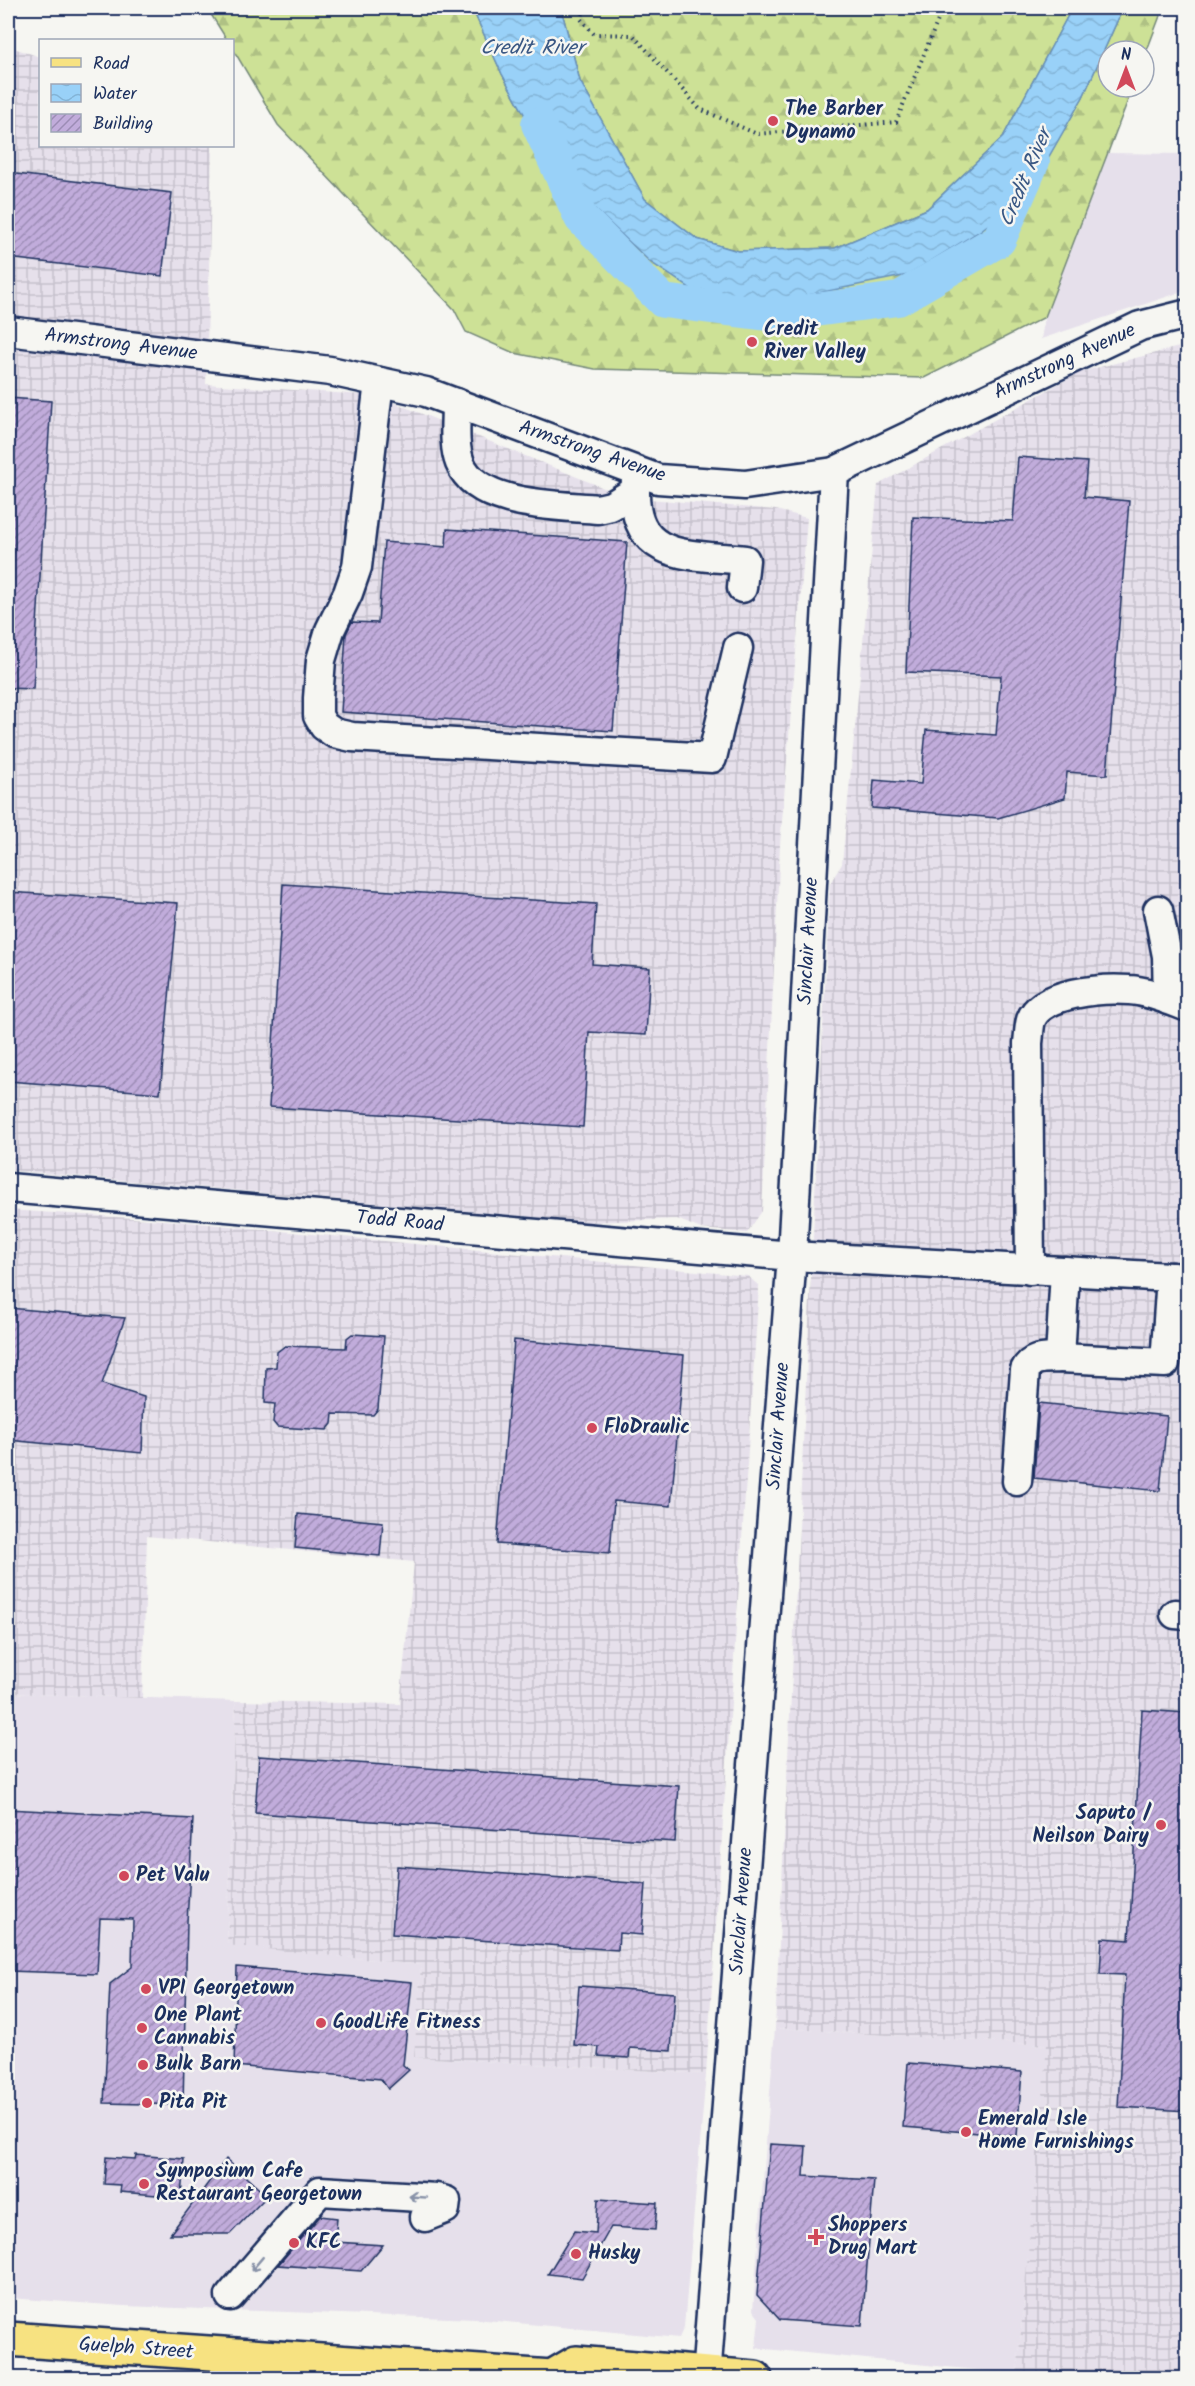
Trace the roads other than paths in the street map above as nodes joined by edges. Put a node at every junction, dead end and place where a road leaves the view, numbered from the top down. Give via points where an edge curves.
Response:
1 (1188, 314) edge
2 (8, 331) edge
3 (379, 382) junction
4 (456, 404) junction
5 (834, 472) junction
6 (636, 482) junction
7 (742, 588) dead end
8 (738, 648) dead end
9 (1158, 910) dead end
10 (1178, 1003) edge
11 (8, 1188) edge
12 (792, 1256) junction
13 (1030, 1270) junction
14 (1065, 1271) junction
15 (1179, 1277) edge
16 (1060, 1358) junction
17 (1017, 1481) dead end
18 (425, 2217) dead end
19 (230, 2296) dead end
20 (8, 2339) edge
21 (706, 2376) edge
22 (553, 2378) edge
23 (755, 2379) edge

1 - 5 street, Armstrong Avenue via 1140,326
2 - 3 street, Armstrong Avenue via 330,371
3 - 4 street, Armstrong Avenue via 426,392
3 - 8 street via 357,567 321,660 318,716 324,726 352,737 712,758
4 - 6 street, Armstrong Avenue
4 - 6 street via 460,464 467,477 483,489 516,500 597,509 611,506
5 - 6 street, Armstrong Avenue via 746,485 658,479
5 - 12 street, Sinclair Avenue
6 - 7 street via 636,517 651,540 673,552 745,561
9 - 10 street
10 - 13 street via 1130,990 1085,992 1055,999 1031,1019
11 - 12 street, Todd Road
12 - 13 street, Todd Road
12 - 21 street, Sinclair Avenue
13 - 14 street, Todd Road
14 - 15 street, Todd Road
14 - 16 street
15 - 16 street via 1165,1363
16 - 17 street via 1035,1359 1025,1370
18 -> 19 street via 445,2209 446,2201 320,2191
20 - 22 main road, Guelph Street
21 - 22 main road, Guelph Street via 576,2362
21 - 23 main road, Guelph Street

